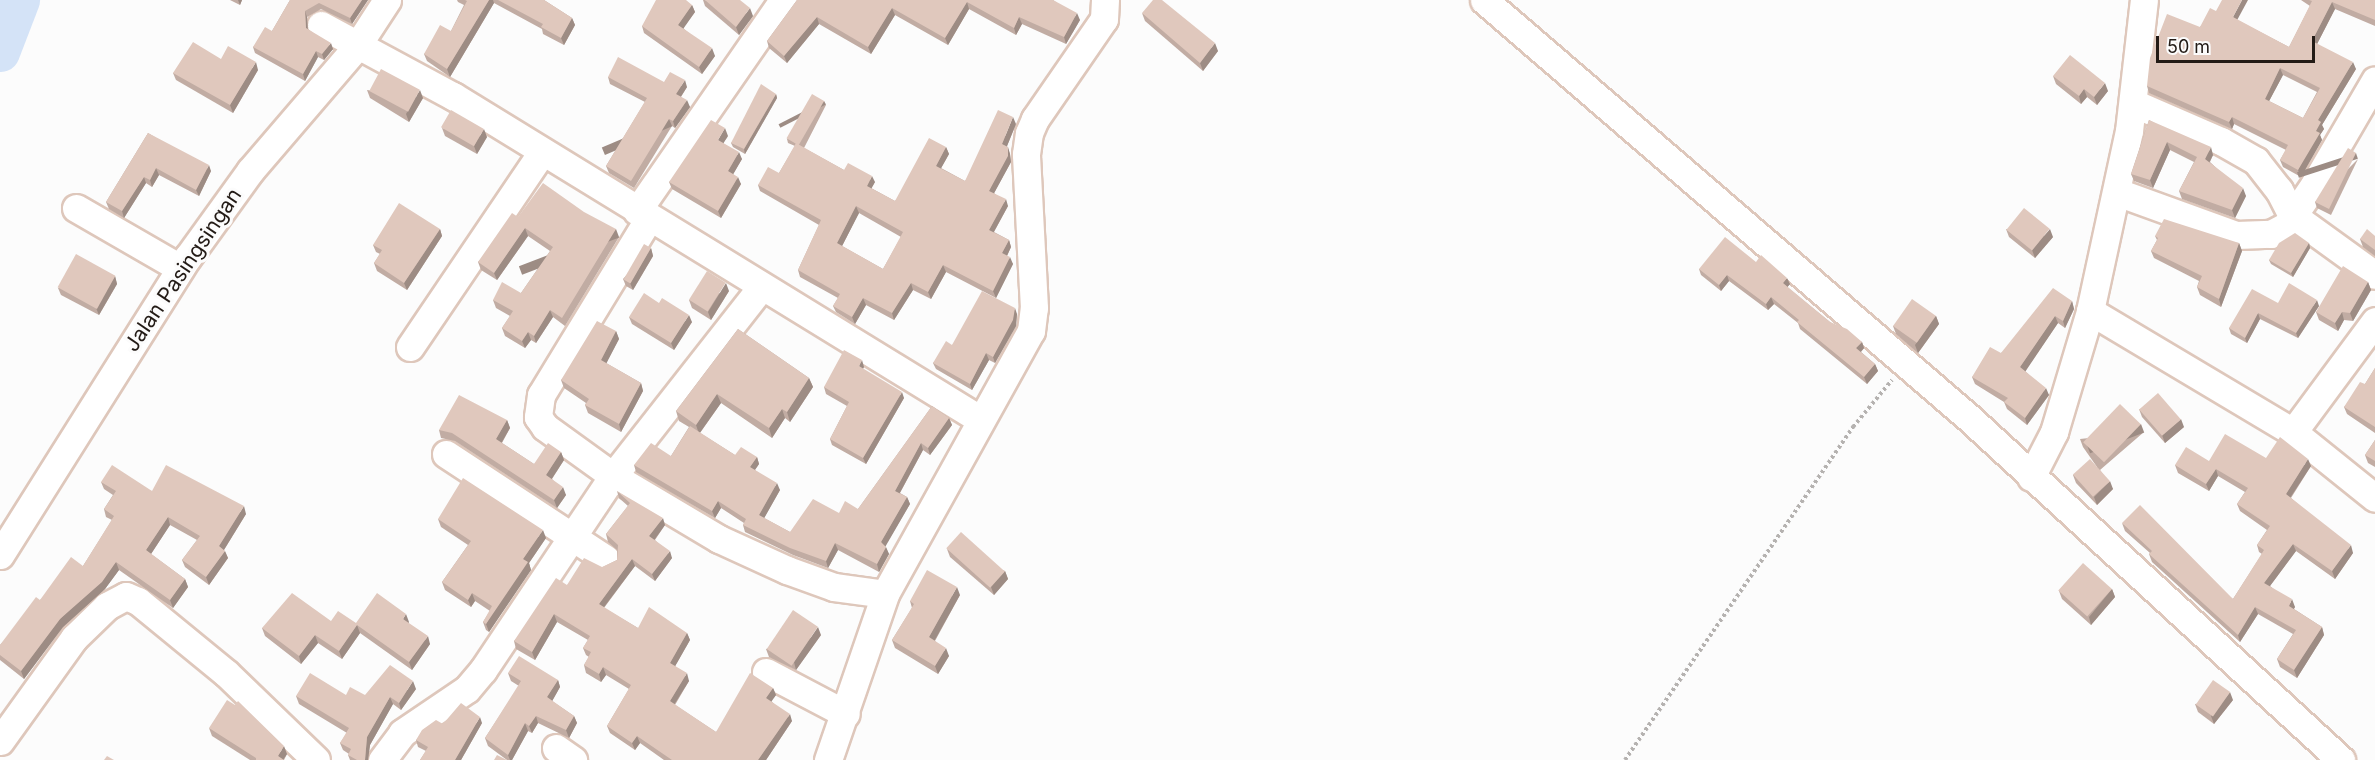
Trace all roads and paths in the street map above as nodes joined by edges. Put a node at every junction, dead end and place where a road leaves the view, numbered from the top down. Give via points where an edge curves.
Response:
1 (387, 0) edge
2 (783, 0) edge
3 (1484, 0) edge
4 (2144, 0) edge
5 (1110, 3) edge
6 (321, 26) dead end
7 (373, 54) junction
8 (2375, 80) edge
9 (2133, 103) junction
10 (542, 152) junction
11 (2117, 192) junction
12 (76, 208) dead end
13 (643, 214) junction
14 (2292, 215) junction
15 (180, 268) junction
16 (2375, 275) edge
17 (762, 286) junction
18 (2090, 311) junction
19 (2375, 321) edge
20 (410, 347) dead end
21 (1905, 364) junction
22 (981, 420) junction
23 (2293, 432) junction
24 (446, 454) dead end
25 (613, 477) junction
26 (2031, 477) junction
27 (2375, 498) edge
28 (573, 537) junction
29 (0, 555) edge
30 (606, 560) dead end
31 (885, 594) junction
32 (766, 672) dead end
33 (846, 714) junction
34 (0, 741) edge
35 (316, 760) edge
36 (382, 760) edge
37 (828, 760) edge
38 (1625, 760) edge
39 (2341, 760) edge

1 - 7 street, Jalan Pasingsingan
2 - 13 street
3 - 21 street
4 - 9 street
5 - 22 street via 1029,133 1026,154 1034,308 1031,331
6 - 7 street
7 - 10 street via 453,96
7 - 15 street, Jalan Pasingsingan via 250,171
8 - 14 street via 2314,185
9 - 11 street
9 - 14 street via 2221,141 2256,161 2279,190
10 - 13 street
10 - 20 street
11 - 14 street via 2236,235 2253,237 2286,226
11 - 18 street
12 - 15 street
13 - 17 street
13 - 25 street via 538,406 538,417 545,427
14 - 16 street
15 - 29 street, Jalan Pasingsingan
17 - 22 street
17 - 25 street
18 - 23 street
18 - 26 street via 2054,432
19 - 23 street
21 - 26 street
21 - 38 path via 1853,427
22 - 31 street
23 - 27 street
24 - 28 street
25 - 28 street
25 - 31 street via 719,539 787,570 834,587
26 - 39 street
28 - 30 street
28 - 36 street via 467,688 402,733
31 - 33 street
32 - 33 street
33 - 37 street
34 - 35 street via 74,638 107,606 126,597 138,601 226,673

